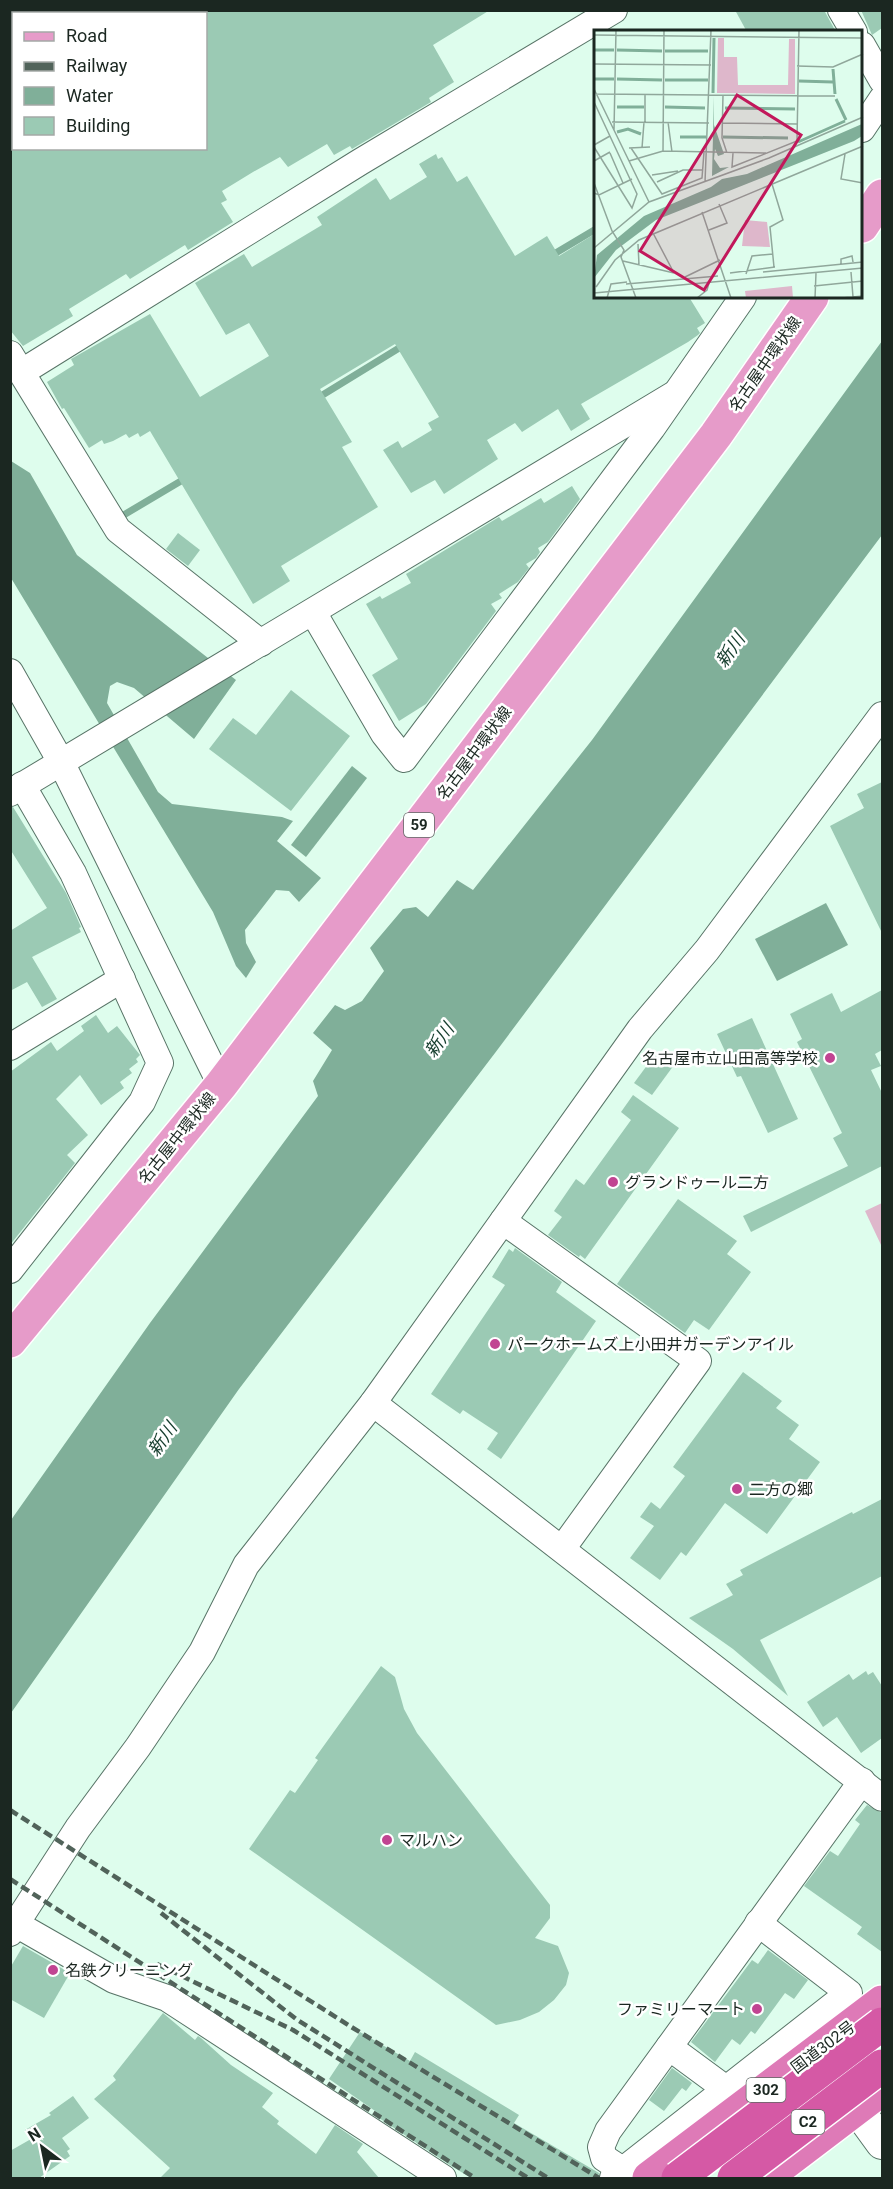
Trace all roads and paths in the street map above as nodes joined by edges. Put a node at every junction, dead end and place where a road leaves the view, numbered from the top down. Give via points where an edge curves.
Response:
1 (614, 10) edge
2 (841, 10) edge
3 (853, 30) edge
4 (863, 48) edge
5 (882, 80) edge
6 (882, 99) edge
7 (863, 126) edge
8 (882, 196) edge
9 (863, 223) edge
10 (742, 298) edge
11 (811, 298) edge
12 (16, 363) edge
13 (673, 395) junction
14 (313, 612) junction
15 (251, 649) junction
16 (10, 672) edge
17 (882, 715) edge
18 (61, 762) junction
19 (16, 789) edge
20 (122, 979) junction
21 (10, 1047) edge
22 (221, 1084) junction
23 (503, 1221) junction
24 (10, 1270) edge
25 (10, 1341) edge
26 (373, 1403) junction
27 (562, 1549) junction
28 (862, 1781) junction
29 (882, 1798) edge
30 (758, 1923) junction
31 (13, 1929) edge
32 (882, 2002) edge
33 (861, 2014) edge
34 (669, 2047) junction
35 (815, 2052) junction
36 (882, 2064) edge
37 (726, 2090) junction
38 (870, 2098) edge
39 (882, 2143) edge
40 (647, 2170) edge
41 (776, 2174) edge
42 (443, 2178) edge
43 (734, 2178) edge

1 - 12 street
2 - 3 street
4 - 5 street
6 - 7 street
8 - 9 main road
10 - 13 street
11 - 22 main road, 名古屋中環状線 / 59 via 716,435
12 - 15 street via 118,530
13 - 14 street
13 - 14 street via 404,759 384,734
14 - 15 street
15 - 18 street
16 - 18 street
17 - 23 street via 707,950 640,1029
18 - 19 street
18 - 22 street
19 - 20 street via 73,873
20 - 21 street
20 - 24 street via 160,1063 142,1102
22 - 25 main road, 名古屋中環状線 / 59
23 - 26 street
23 - 27 street via 698,1361
26 - 27 street
26 - 31 street via 246,1565 202,1652 78,1828
27 - 28 street
28 - 29 street
28 - 30 street
30 - 33 street
30 - 34 street
31 - 42 street via 114,1980 167,1998
32 - 33 highway, 国道302号 / 302
33 - 35 highway, 国道302号 / 302
33 - 36 street
33 - 37 street
33 - 40 highway, C2, bridge
34 - 37 street
34 - 40 street via 608,2131 602,2147 604,2158
35 - 38 street
35 - 40 highway, 国道302号 / 302
36 - 43 highway, C2, bridge
37 - 40 street
38 - 39 street
38 - 41 highway

